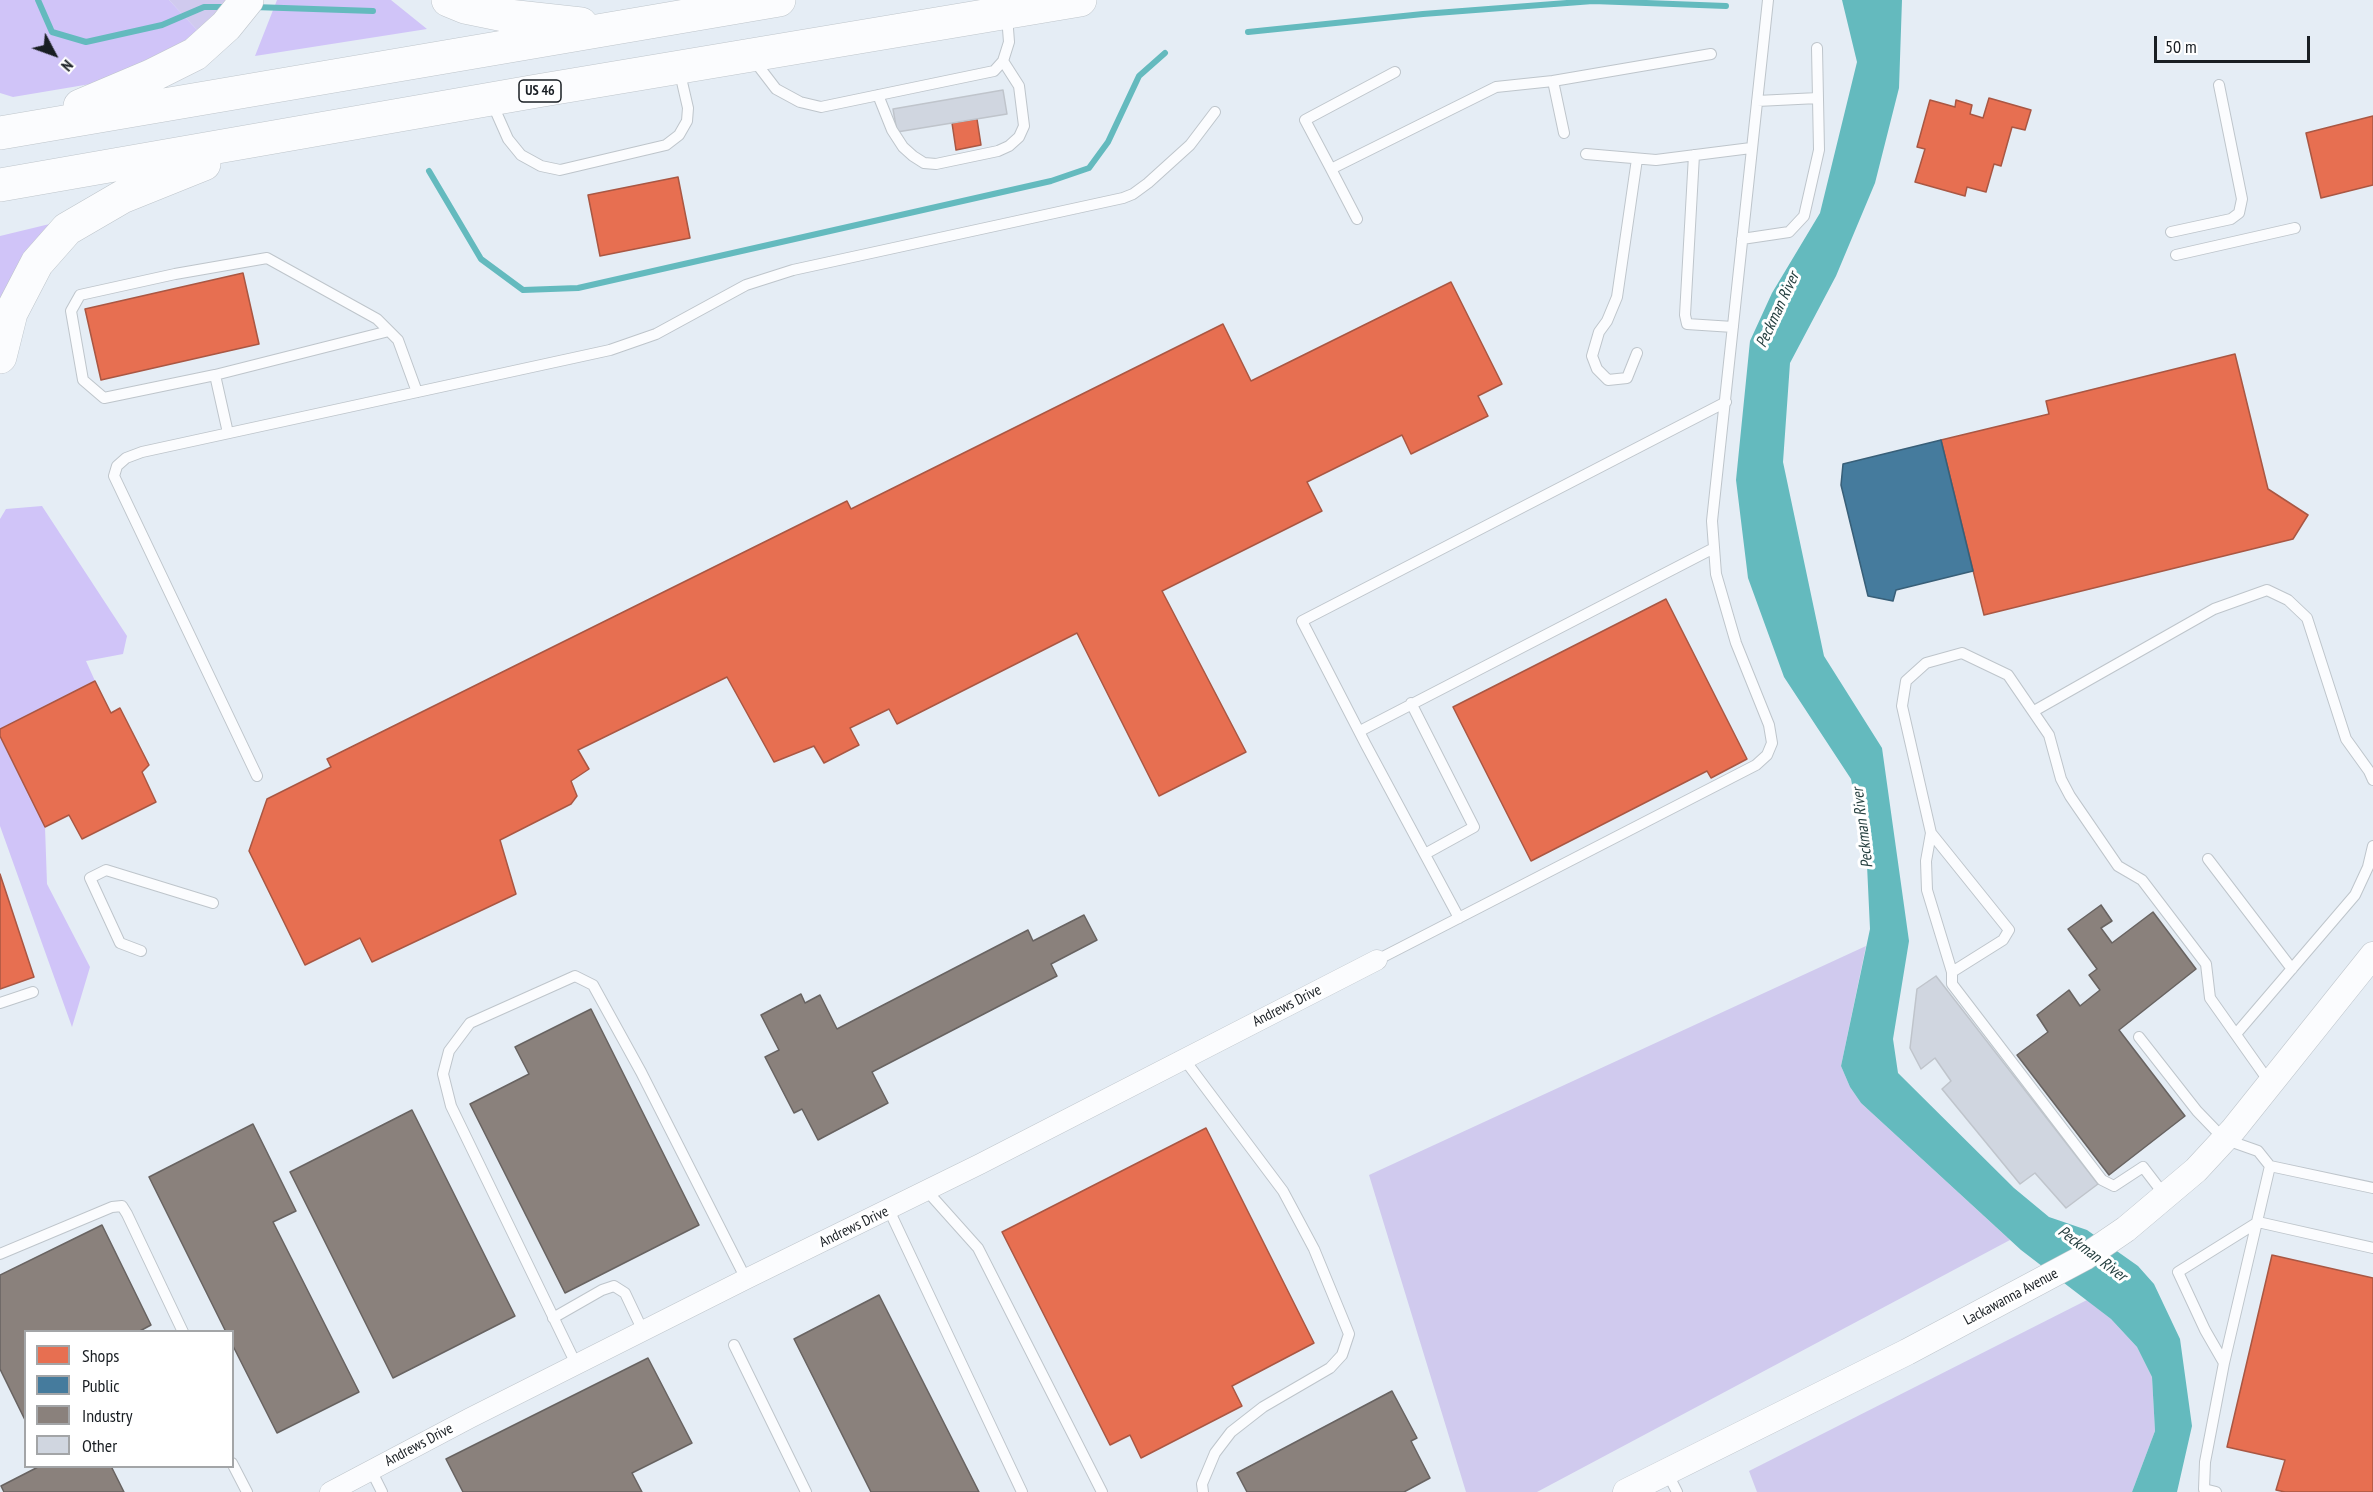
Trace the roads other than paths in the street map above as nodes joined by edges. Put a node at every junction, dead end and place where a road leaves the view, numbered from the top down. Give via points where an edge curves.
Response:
1 (248, 0) edge
2 (448, 0) edge
3 (779, 0) edge
4 (1080, 0) edge
5 (1768, 0) edge
6 (1007, 12) junction
7 (618, 29) junction
8 (1817, 48) dead end
9 (1711, 54) dead end
10 (751, 56) junction
11 (1003, 61) junction
12 (679, 68) junction
13 (1395, 72) dead end
14 (1553, 81) junction
15 (2219, 85) dead end
16 (878, 95) junction
17 (1818, 98) junction
18 (491, 100) junction
19 (1756, 101) junction
20 (1215, 112) dead end
21 (13, 131) edge
22 (1564, 134) dead end
23 (261, 140) junction
24 (1751, 148) junction
25 (1586, 154) dead end
26 (1694, 155) junction
27 (1637, 159) junction
28 (1331, 169) junction
29 (0, 185) edge
30 (1357, 219) dead end
31 (2295, 228) dead end
32 (2171, 232) dead end
33 (1742, 238) junction
34 (2176, 255) dead end
35 (1733, 327) junction
36 (389, 331) junction
37 (1637, 353) dead end
38 (0, 357) edge
39 (215, 375) junction
40 (417, 392) junction
41 (1726, 402) junction
42 (228, 433) junction
43 (1714, 548) junction
44 (1411, 704) junction
45 (2034, 711) junction
46 (1360, 731) junction
47 (257, 776) dead end
48 (2373, 780) edge
49 (1931, 833) junction
50 (2373, 846) edge
51 (1425, 854) junction
52 (2208, 859) dead end
53 (213, 903) dead end
54 (1459, 918) junction
55 (141, 951) dead end
56 (2373, 955) edge
57 (1377, 960) joint
58 (2292, 969) junction
59 (1952, 972) junction
60 (33, 992) dead end
61 (0, 1003) edge
62 (2236, 1034) junction
63 (2139, 1037) dead end
64 (1184, 1059) junction
65 (2270, 1083) junction
66 (2224, 1139) junction
67 (2270, 1166) junction
68 (2373, 1188) edge
69 (927, 1191) junction
70 (2166, 1197) junction
71 (890, 1210) junction
72 (2258, 1222) junction
73 (2373, 1248) edge
74 (0, 1254) edge
75 (746, 1278) junction
76 (553, 1318) junction
77 (182, 1330) edge
78 (643, 1331) junction
79 (734, 1345) dead end
80 (2224, 1363) junction
81 (576, 1364) junction
82 (234, 1467) edge
83 (371, 1470) junction
84 (1672, 1482) edge
85 (2204, 1490) edge
86 (247, 1492) edge
87 (330, 1492) edge
88 (382, 1492) edge
89 (806, 1492) edge
90 (1022, 1492) edge
91 (1102, 1492) edge
92 (1203, 1492) edge
93 (1626, 1492) edge
94 (2216, 1492) edge

1 - 21 highway via 195,54 151,76
2 - 7 highway via 509,16
3 - 7 highway
4 - 6 highway, US 46
5 - 19 lane
6 - 10 highway, US 46
6 - 11 lane via 1009,42
7 - 21 highway
8 - 17 lane
9 - 14 lane
10 - 12 highway, US 46
10 - 16 lane via 776,88 800,102 821,107
11 - 16 lane via 994,71
11 - 16 lane via 1019,86 1024,126 1019,137 998,151 924,163 903,147
12 - 18 highway, US 46
12 - 18 lane via 688,108 687,121 679,135 666,146 560,170 541,166 521,155 508,139
13 - 28 lane via 1305,120
14 - 22 lane
14 - 28 lane via 1496,87
15 - 32 lane via 2242,200 2239,213 2230,219
17 - 19 lane
17 - 33 lane via 1819,150 1804,216 1789,232
18 - 23 highway, US 46
19 - 24 lane
20 - 40 lane via 1190,145 1133,194 793,270 746,285 656,334 610,350
23 - 29 highway, US 46
23 - 38 highway via 122,197 67,229 37,264 11,313
24 - 26 lane
24 - 33 lane
25 - 27 lane
26 - 27 lane
26 - 35 lane via 1687,324
27 - 37 lane via 1617,297 1592,356 1597,369 1608,380 1627,378
28 - 30 lane
31 - 34 lane
33 - 35 lane
35 - 41 lane
36 - 39 lane
36 - 39 lane via 377,319 267,258 80,295 71,311 83,380 104,398
36 - 40 lane via 398,340
39 - 42 lane
40 - 42 lane
41 - 43 lane via 1712,521
41 - 46 lane via 1302,621
42 - 47 lane via 126,458 117,466 114,476
43 - 44 lane
43 - 54 lane via 1716,574 1736,643 1769,724 1772,742 1767,755 1756,765
44 - 46 lane
44 - 51 lane via 1474,827
45 - 48 lane via 2214,609 2266,590 2288,600 2307,618 2346,739
45 - 49 lane via 2008,675 1962,653 1926,663 1906,681 1902,706
45 - 62 lane via 2049,735 2070,796 2118,866 2142,880 2206,964 2210,998
46 - 51 lane
49 - 59 lane via 1926,861 1927,890
49 - 59 lane via 2008,930 2003,939
50 - 58 lane via 2355,895
51 - 54 lane
52 - 58 lane
53 - 55 lane via 106,870 90,878 120,944
54 - 57 lane
56 - 65 street, Lackawanna Avenue
57 - 64 street, Andrews Drive
58 - 62 lane
59 - 70 lane via 1952,984 2102,1180 2114,1186 2143,1167
60 - 61 lane
62 - 65 lane
63 - 66 lane
64 - 69 street, Andrews Drive
64 - 92 lane via 1283,1191 1314,1249 1349,1334 1342,1355 1330,1368 1263,1407 1231,1432 1215,1453 1202,1484
65 - 66 street, Lackawanna Avenue
66 - 67 lane via 2258,1151
66 - 70 street, Lackawanna Avenue
67 - 68 lane
67 - 72 lane
69 - 71 street, Andrews Drive
69 - 91 lane via 978,1248
70 - 84 street, Lackawanna Avenue via 2085,1257
71 - 75 street, Andrews Drive
71 - 90 lane
72 - 73 lane
72 - 80 lane
72 - 80 lane via 2178,1272
74 - 77 lane via 122,1206
75 - 76 lane via 642,1072 593,985 575,976 470,1023 448,1051 443,1074 451,1106
75 - 78 street, Andrews Drive
76 - 78 lane via 614,1286 625,1293
76 - 81 lane
78 - 81 street, Andrews Drive
79 - 89 lane
80 - 85 lane via 2205,1462
81 - 83 street, Andrews Drive
82 - 86 lane
83 - 87 street, Andrews Drive
83 - 88 lane
84 - 93 street, Lackawanna Avenue
85 - 94 lane

